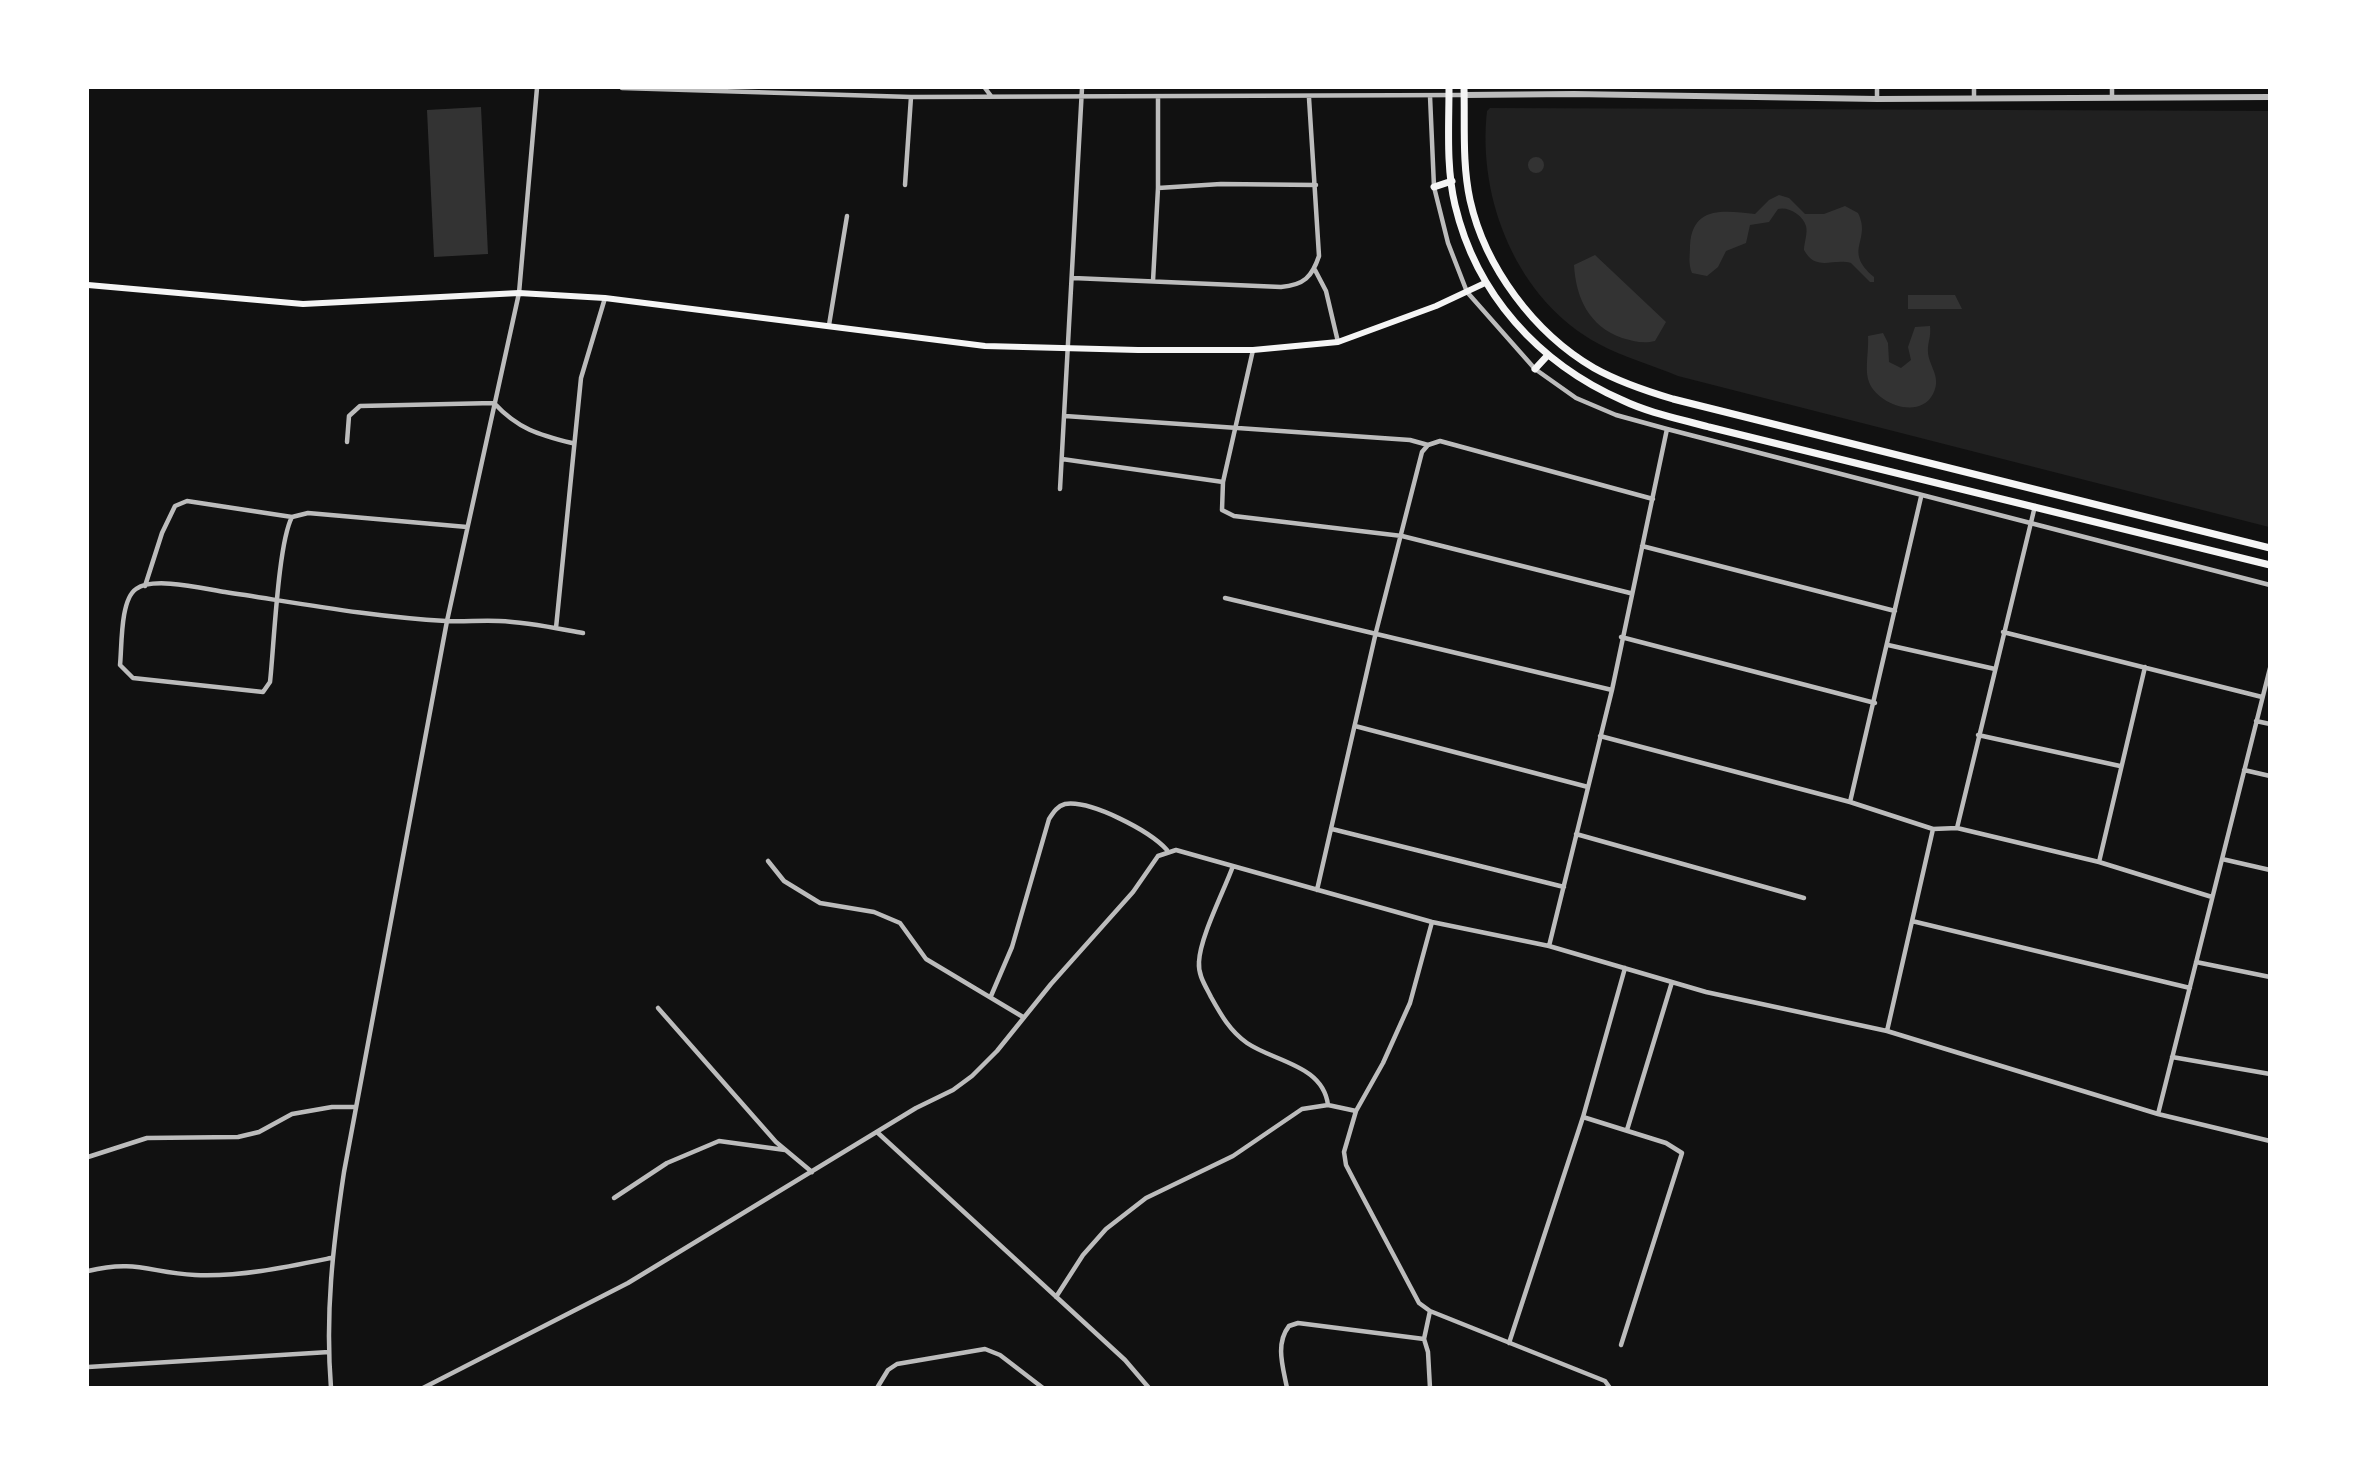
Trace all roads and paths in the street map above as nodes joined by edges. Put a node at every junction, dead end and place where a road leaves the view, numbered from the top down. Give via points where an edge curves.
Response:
1 (537, 88) edge
2 (622, 88) edge
3 (654, 88) edge
4 (985, 88) edge
5 (1083, 88) edge
6 (1387, 88) edge
7 (1687, 88) edge
8 (1782, 88) edge
9 (1877, 88) edge
10 (1974, 88) edge
11 (2112, 88) edge
12 (2178, 88) edge
13 (1449, 91) edge
14 (1464, 91) edge
15 (1574, 91) edge
16 (992, 96) junction
17 (1388, 96) junction
18 (1430, 96) junction
19 (1687, 96) junction
20 (1974, 96) junction
21 (911, 97) junction
22 (1083, 97) junction
23 (1309, 97) junction
24 (1782, 97) junction
25 (2112, 97) junction
26 (2178, 97) junction
27 (2270, 97) edge
28 (1158, 98) junction
29 (1877, 99) junction
30 (1451, 181) junction
31 (905, 185) dead end
32 (1315, 185) junction
33 (1434, 187) junction
34 (1158, 188) junction
35 (846, 216) dead end
36 (1315, 270) junction
37 (1073, 278) junction
38 (1153, 281) junction
39 (1485, 283) junction
40 (88, 285) edge
41 (1467, 292) junction
42 (519, 293) junction
43 (605, 298) junction
44 (829, 325) junction
45 (1338, 342) junction
46 (1069, 349) junction
47 (1253, 350) junction
48 (1547, 356) junction
49 (1535, 369) junction
50 (494, 403) junction
51 (1065, 416) junction
52 (1235, 428) junction
53 (1667, 429) junction
54 (347, 442) dead end
55 (572, 443) junction
56 (1428, 445) junction
57 (1062, 459) junction
58 (1223, 482) junction
59 (1060, 489) dead end
60 (1921, 497) junction
61 (1653, 499) junction
62 (2035, 506) junction
63 (292, 517) junction
64 (2031, 526) junction
65 (467, 527) junction
66 (1402, 536) junction
67 (1642, 546) junction
68 (2270, 548) edge
69 (2270, 565) edge
70 (2270, 585) edge
71 (145, 586) junction
72 (1630, 593) junction
73 (1225, 598) dead end
74 (279, 600) junction
75 (1896, 611) junction
76 (447, 621) junction
77 (556, 628) junction
78 (1376, 632) junction
79 (2003, 632) junction
80 (583, 633) dead end
81 (1621, 637) junction
82 (1888, 645) junction
83 (2144, 667) junction
84 (2270, 668) edge
85 (1995, 669) junction
86 (1612, 690) junction
87 (2262, 697) junction
88 (1875, 703) junction
89 (2256, 721) junction
90 (2270, 724) edge
91 (1354, 726) junction
92 (1978, 735) junction
93 (1600, 736) junction
94 (2120, 766) junction
95 (2244, 770) junction
96 (2270, 776) edge
97 (1588, 787) junction
98 (1850, 802) junction
99 (1957, 828) junction
100 (1332, 829) junction
101 (1933, 829) junction
102 (1576, 834) junction
103 (1167, 850) junction
104 (2222, 859) junction
105 (768, 861) dead end
106 (2099, 862) junction
107 (1233, 866) junction
108 (2270, 870) edge
109 (1563, 887) junction
110 (1317, 890) junction
111 (2212, 897) junction
112 (1804, 898) dead end
113 (1912, 921) junction
114 (1432, 922) junction
115 (1549, 946) junction
116 (2196, 962) junction
117 (1625, 968) junction
118 (2270, 977) edge
119 (1672, 982) junction
120 (2190, 988) junction
121 (991, 996) junction
122 (658, 1008) dead end
123 (1023, 1017) junction
124 (1887, 1031) junction
125 (2172, 1057) junction
126 (2270, 1074) edge
127 (1328, 1105) junction
128 (355, 1107) junction
129 (1356, 1111) junction
130 (2158, 1114) junction
131 (1583, 1117) junction
132 (1627, 1130) junction
133 (878, 1133) junction
134 (2270, 1141) edge
135 (786, 1151) junction
136 (88, 1157) edge
137 (813, 1172) junction
138 (614, 1198) dead end
139 (331, 1258) junction
140 (88, 1271) edge
141 (1056, 1297) junction
142 (1430, 1311) junction
143 (1424, 1339) junction
144 (1509, 1343) junction
145 (1621, 1345) dead end
146 (329, 1352) junction
147 (88, 1367) edge
148 (331, 1388) edge
149 (423, 1388) edge
150 (877, 1388) edge
151 (1043, 1388) edge
152 (1149, 1388) edge
153 (1287, 1388) edge
154 (1430, 1388) edge
155 (1609, 1388) edge

1 - 42 street
2 - 3 street
3 - 21 street
4 - 16 street
5 - 22 street
6 - 17 street
7 - 19 street
8 - 24 street
9 - 29 street
10 - 20 street
11 - 25 street
12 - 26 street
13 - 14 street
13 - 18 street
13 - 30 main road
14 - 15 street
14 - 68 main road via 1465,163 1470,200 1482,234 1502,276 1527,312 1557,342 1593,367 1673,399
15 - 19 street
16 - 21 street
16 - 22 street
17 - 18 street
17 - 23 street
18 - 33 street
19 - 24 street
20 - 25 street
20 - 29 street
21 - 31 street
22 - 28 street
22 - 37 street
23 - 28 street
23 - 32 street
24 - 29 street
25 - 26 street
26 - 27 street
28 - 34 street
30 - 33 main road
30 - 39 main road via 1465,241
32 - 34 street
32 - 36 street via 1320,242
33 - 41 street
34 - 38 street
35 - 44 street
36 - 38 street via 1305,281 1288,286
36 - 45 street via 1326,290
37 - 38 street
37 - 46 street
39 - 41 main road
39 - 48 main road via 1515,324
40 - 42 main road via 303,304
41 - 45 main road
41 - 49 street
42 - 43 main road
42 - 50 street
43 - 44 main road
43 - 55 street via 580,377
44 - 46 main road via 985,346
45 - 47 main road
46 - 47 main road
46 - 51 street
47 - 52 street
48 - 49 main road
48 - 62 main road via 1624,402
49 - 53 street via 1576,398
50 - 54 street via 360,405 349,416
50 - 55 street via 532,434
50 - 65 street
51 - 52 street
51 - 57 street
52 - 56 street
52 - 58 street
53 - 60 street
53 - 61 street
55 - 77 street
56 - 61 street via 1440,441
56 - 66 street via 1422,452
57 - 58 street
57 - 59 street
58 - 66 street via 1222,510 1234,516
60 - 64 street
60 - 75 street
61 - 67 street
62 - 64 street
62 - 69 main road
63 - 65 street via 308,513
63 - 71 street via 187,501 175,506
63 - 74 street via 286,532
64 - 70 street
64 - 79 street
65 - 76 street
66 - 72 street
66 - 78 street
67 - 72 street
67 - 75 street
71 - 74 street via 182,586
71 - 74 street via 136,589 125,611 120,665 125,673 133,678 257,694 270,682
72 - 81 street
73 - 78 street
74 - 76 street
75 - 82 street
76 - 77 street
76 - 128 street
77 - 80 street
78 - 86 street
78 - 91 street
79 - 83 street
79 - 85 street
81 - 86 street
81 - 88 street
82 - 85 street
82 - 88 street
83 - 87 street
83 - 94 street
84 - 87 street
85 - 92 street
86 - 93 street
87 - 89 street
88 - 98 street
89 - 90 street
89 - 95 street
91 - 97 street
91 - 100 street
92 - 94 street
92 - 99 street
93 - 97 street
93 - 98 street
94 - 106 street
95 - 96 street
95 - 104 street
97 - 102 street
98 - 101 street
99 - 101 street
99 - 106 street
100 - 109 street
100 - 110 street
101 - 113 street
102 - 109 street
102 - 112 street
103 - 107 street
103 - 121 street via 1138,825 1086,807 1064,804 1056,809 1049,819 1012,947
103 - 123 street
104 - 108 street
104 - 111 street
105 - 121 street via 783,881 820,903 874,912 900,923 926,959
106 - 111 street
107 - 110 street
107 - 127 street via 1200,955 1200,975 1232,1030 1248,1044 1317,1080
109 - 115 street
110 - 114 street
111 - 116 street
113 - 120 street
113 - 124 street
114 - 115 street
114 - 129 street via 1410,1003
115 - 117 street
116 - 118 street
116 - 120 street
117 - 119 street
117 - 131 street
119 - 124 street
119 - 132 street
120 - 125 street
121 - 123 street
122 - 135 street
123 - 133 street via 972,1076
124 - 130 street
125 - 126 street
125 - 130 street
127 - 129 street
127 - 141 street via 1302,1109 1233,1156 1124,1212 1083,1255
128 - 136 street via 292,1114 238,1138 147,1138
128 - 139 street
129 - 142 street via 1345,1139 1346,1165 1414,1295
130 - 134 street
131 - 132 street
131 - 144 street
132 - 145 street via 1676,1146 1682,1153
133 - 137 street
133 - 141 street
135 - 137 street
135 - 138 street via 719,1141 667,1163
137 - 149 street via 628,1283
139 - 140 street via 217,1275 127,1264
139 - 146 street
141 - 152 street
142 - 143 street
142 - 144 street
143 - 153 street via 1298,1323 1289,1326 1282,1338 1281,1360
143 - 154 street
144 - 155 street via 1605,1381
146 - 147 street
146 - 148 street
150 - 151 street via 897,1364 985,1349

